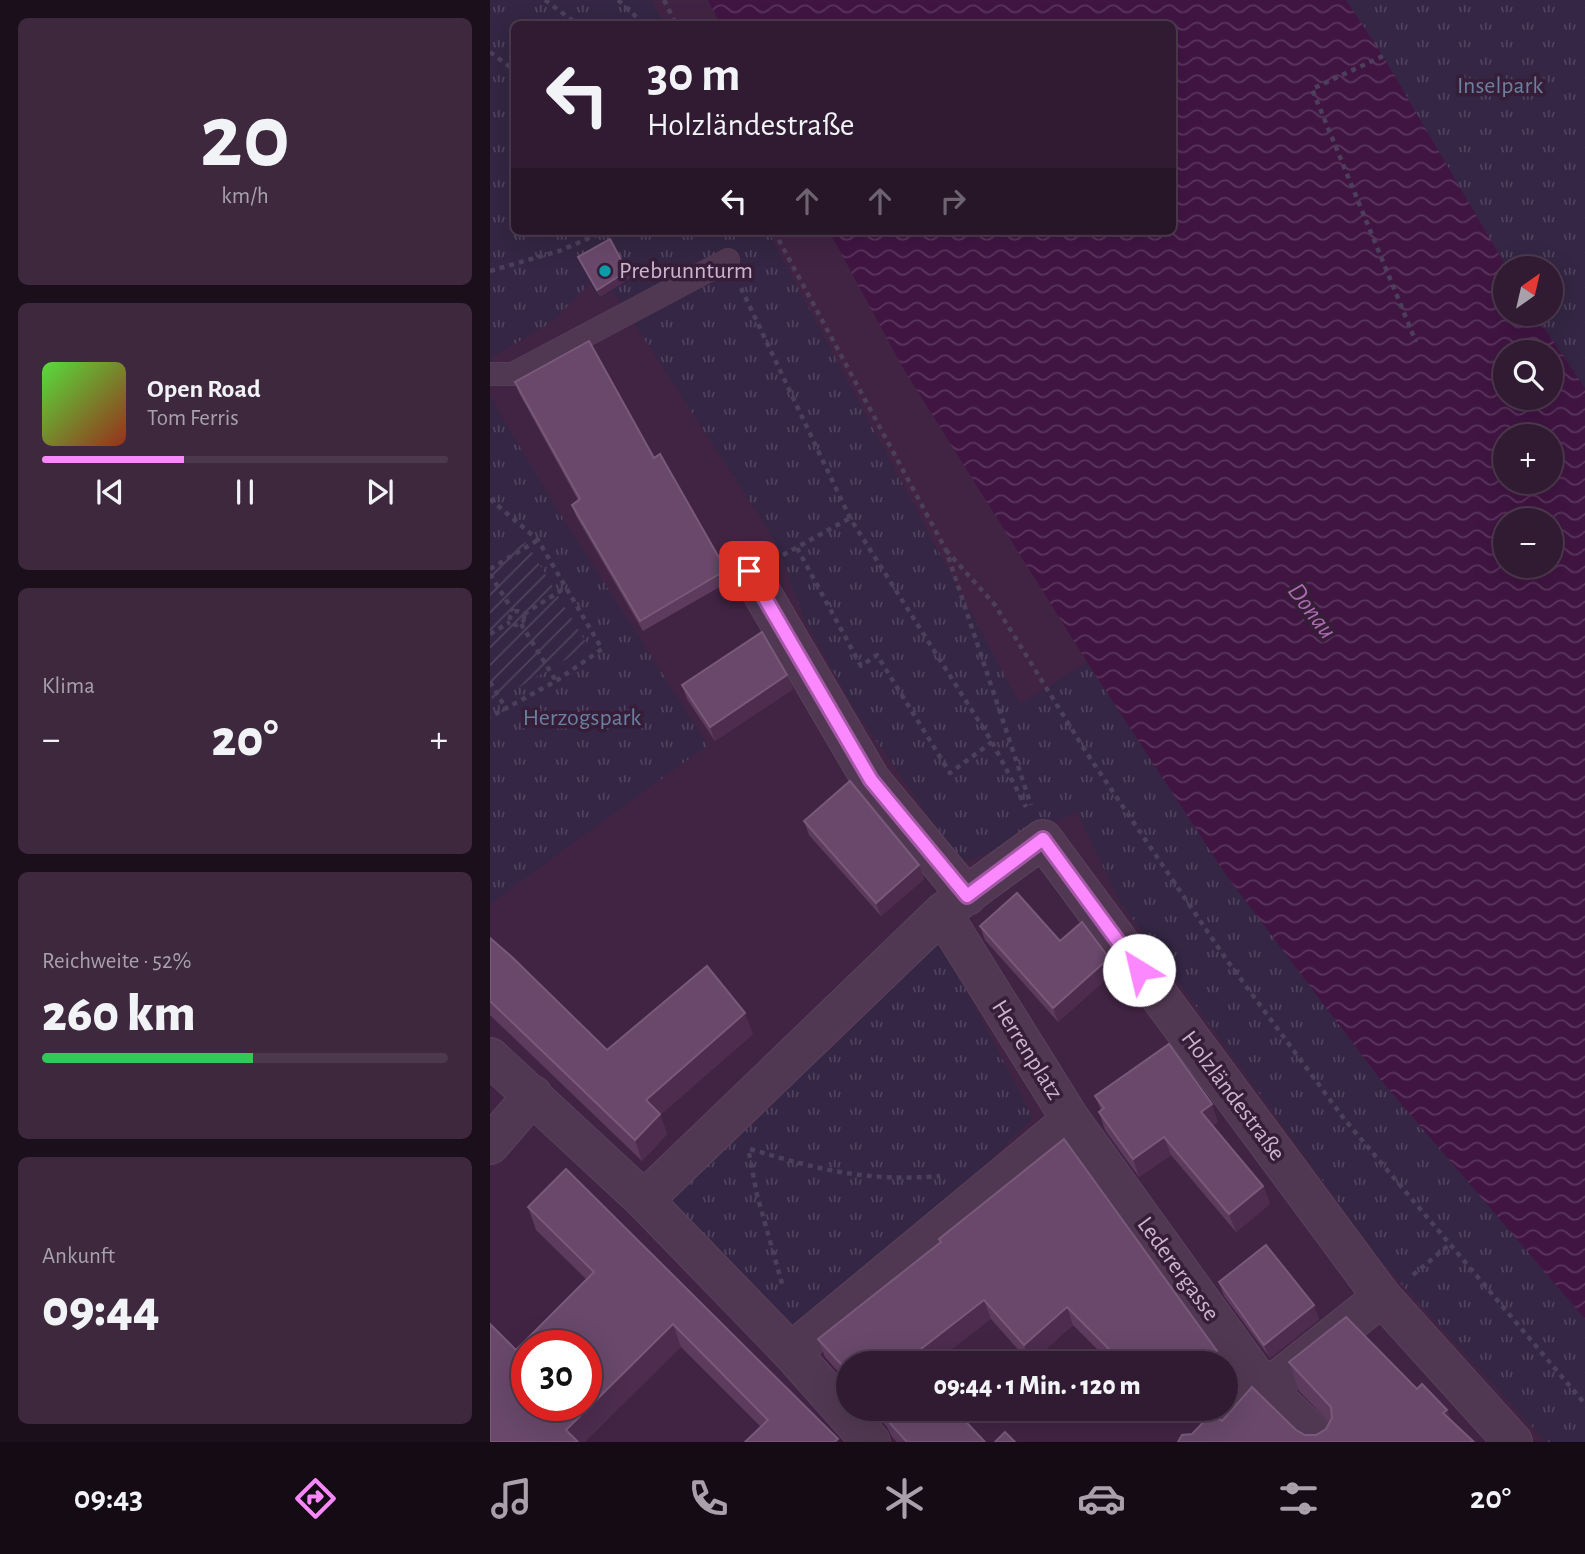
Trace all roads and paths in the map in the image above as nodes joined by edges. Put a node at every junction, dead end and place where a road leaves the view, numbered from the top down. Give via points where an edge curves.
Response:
1 (545, 0) edge
2 (618, 0) edge
3 (664, 0) edge
4 (573, 21) edge
5 (641, 21) edge
6 (674, 21) edge
7 (490, 52) edge
8 (1383, 56) dead end
9 (511, 68) edge
10 (597, 235) edge
11 (776, 235) edge
12 (728, 260) joint
13 (490, 271) edge
14 (1416, 342) dead end
15 (490, 374) edge
16 (490, 499) edge
17 (850, 518) junction
18 (538, 540) junction
19 (797, 548) junction
20 (946, 550) junction
21 (749, 571) joint
22 (490, 572) edge
23 (565, 589) junction
24 (513, 611) junction
25 (524, 614) junction
26 (510, 621) junction
27 (521, 624) junction
28 (490, 634) edge
29 (556, 681) junction
30 (490, 682) edge
31 (505, 707) junction
32 (490, 717) edge
33 (992, 742) junction
34 (1043, 839) junction
35 (955, 905) junction
36 (490, 1056) edge
37 (533, 1095) junction
38 (1071, 1121) junction
39 (735, 1138) junction
40 (490, 1145) edge
41 (991, 1186) junction
42 (644, 1200) junction
43 (1449, 1245) junction
44 (1396, 1286) junction
45 (765, 1322) junction
46 (792, 1352) junction
47 (1261, 1384) junction
48 (1238, 1391) edge
49 (1585, 1404) edge
50 (871, 1442) edge
51 (1321, 1442) edge
52 (1513, 1442) edge

1 - 4 path
2 - 5 path
3 - 6 path
7 - 9 path
8 - 14 path via 1312,89
10 - 13 path
11 - 20 path
12 - 15 lane via 513,374
12 - 17 path
16 - 18 path
17 - 19 path
17 - 33 path
18 - 22 path
18 - 23 path
19 - 21 path
19 - 33 path via 861,666 877,654 950,773
20 - 34 path
20 - 43 path via 995,605 1086,752 1226,958 1345,1120
21 - 35 street, Herrenplatz via 871,780
22 - 24 path
23 - 25 path
23 - 29 path via 602,649
24 - 25 path
24 - 26 path
25 - 27 path
26 - 27 path
26 - 28 path
27 - 29 path
29 - 31 path
30 - 31 path
31 - 32 path
33 - 34 path
34 - 35 street
34 - 44 street, Holzländestraße
35 - 38 street, Herrenplatz
35 - 39 street
36 - 37 street
37 - 40 street
37 - 42 street
38 - 41 street, Herrenplatz
38 - 47 street, Lederergasse
39 - 41 path via 823,1171 895,1180 978,1172
39 - 42 street
39 - 45 path via 757,1195 784,1292 775,1313
41 - 46 street, Herrenplatz
42 - 45 street
43 - 44 path
43 - 49 path
44 - 47 street via 1280,1378
44 - 52 street, Holzländestraße
45 - 46 street
46 - 50 street
47 - 48 street
47 - 51 street, Lederergasse

